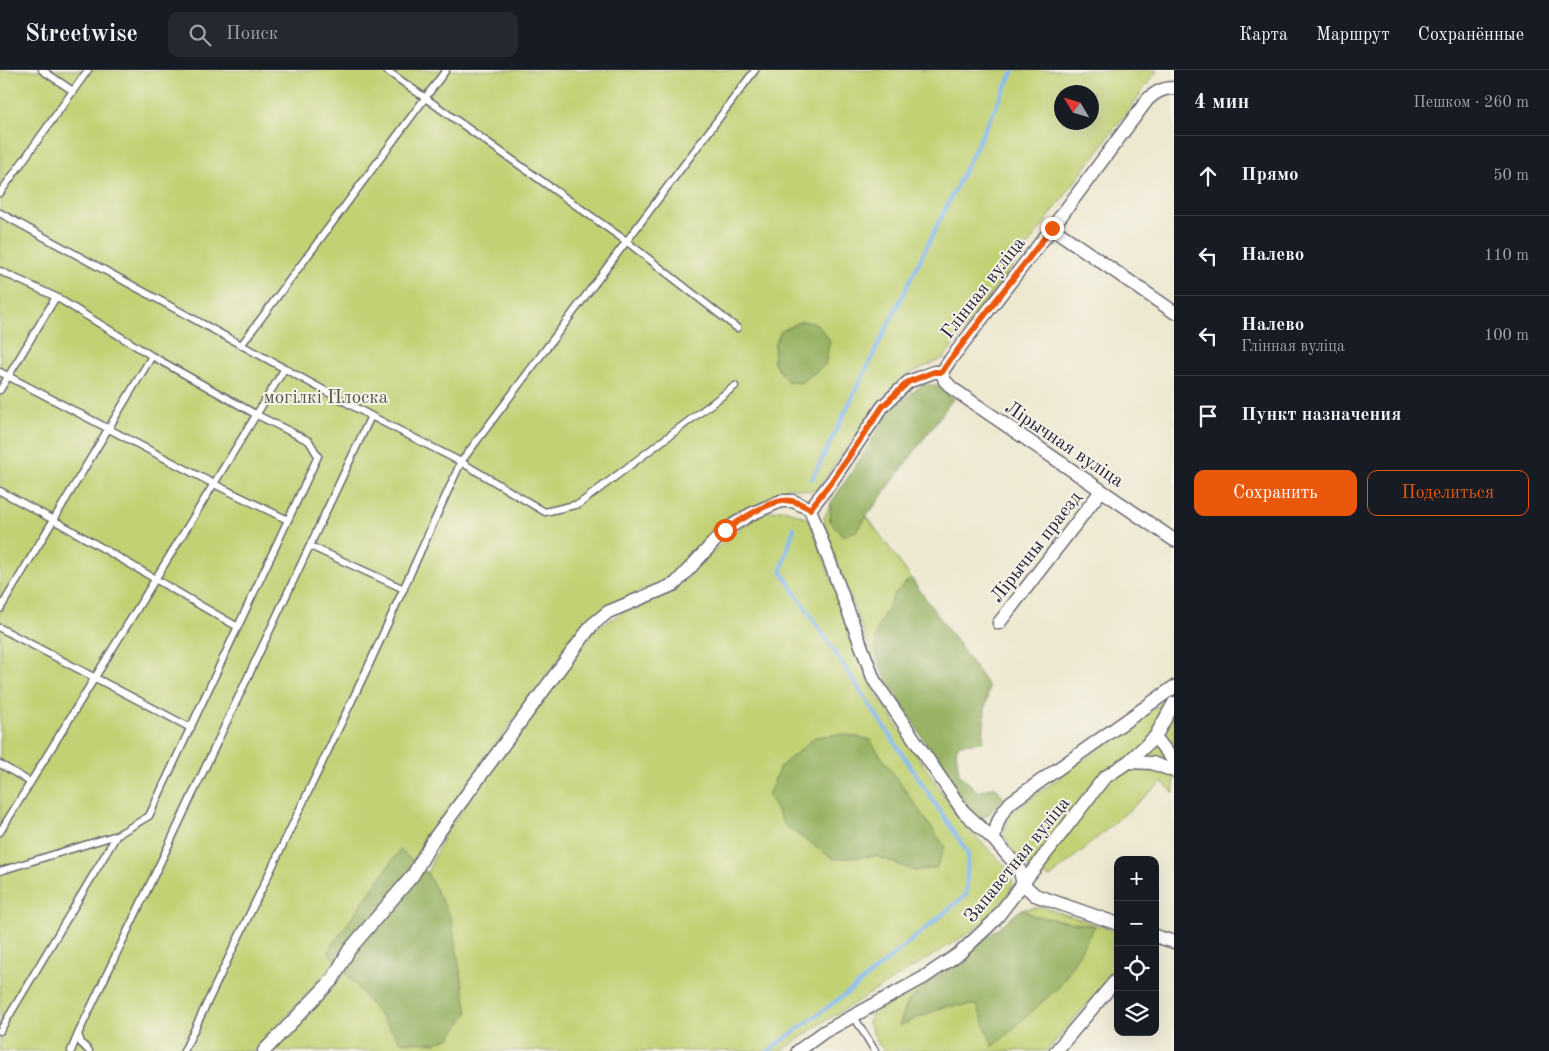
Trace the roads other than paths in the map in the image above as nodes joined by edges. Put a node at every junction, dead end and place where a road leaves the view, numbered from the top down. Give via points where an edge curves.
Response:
1 (42, 70) edge
2 (88, 70) edge
3 (386, 70) edge
4 (446, 70) edge
5 (754, 70) edge
6 (1170, 88) edge
7 (73, 91) junction
8 (424, 98) junction
9 (0, 193) edge
10 (0, 213) edge
11 (1052, 228) junction
12 (626, 242) junction
13 (0, 271) edge
14 (56, 297) junction
15 (1174, 312) edge
16 (738, 328) dead end
17 (242, 344) junction
18 (152, 356) junction
19 (285, 368) junction
20 (0, 372) edge
21 (942, 372) junction
22 (8, 376) junction
23 (735, 386) dead end
24 (0, 390) edge
25 (257, 415) junction
26 (370, 416) junction
27 (108, 429) junction
28 (461, 462) junction
29 (214, 484) junction
30 (0, 491) edge
31 (1101, 491) junction
32 (810, 509) junction
33 (54, 519) junction
34 (288, 520) junction
35 (1174, 540) edge
36 (310, 546) junction
37 (156, 580) junction
38 (404, 589) junction
39 (0, 609) edge
40 (999, 623) dead end
41 (238, 627) junction
42 (0, 628) edge
43 (95, 678) junction
44 (1174, 687) edge
45 (1174, 703) edge
46 (191, 728) junction
47 (1155, 737) junction
48 (1174, 761) edge
49 (1128, 762) junction
50 (0, 764) edge
51 (1174, 772) edge
52 (30, 782) junction
53 (0, 832) edge
54 (117, 835) junction
55 (994, 840) junction
56 (0, 871) edge
57 (1023, 884) junction
58 (1114, 923) edge
59 (1159, 937) edge
60 (1174, 942) edge
61 (1114, 983) edge
62 (853, 1015) junction
63 (0, 1030) edge
64 (78, 1034) junction
65 (71, 1051) edge
66 (89, 1051) edge
67 (184, 1051) edge
68 (264, 1051) edge
69 (798, 1051) edge
70 (876, 1051) edge
71 (1056, 1051) edge

1 - 7 lane
2 - 7 lane
3 - 8 lane
4 - 8 lane
5 - 12 lane
6 - 11 street, Глінная вуліца via 1148,99
7 - 9 lane
8 - 12 lane
8 - 17 lane
10 - 17 lane
11 - 15 street
11 - 21 street, Глінная вуліца
12 - 16 lane
12 - 28 lane
13 - 14 lane
14 - 18 lane
14 - 22 lane
17 - 19 lane
18 - 25 lane
18 - 27 lane
19 - 25 lane
19 - 26 lane
20 - 22 lane
21 - 31 street, Лірычная вуліца via 953,389
21 - 32 street via 908,382 883,406
22 - 24 lane
22 - 27 lane
23 - 28 lane via 579,504 545,512
25 - 29 lane
25 - 34 lane via 309,441 318,456
26 - 28 lane
26 - 36 lane
27 - 29 lane
27 - 33 lane
28 - 38 lane
29 - 34 lane
29 - 37 lane
30 - 33 lane
31 - 35 street, Лірычная вуліца
31 - 40 street, Лірычны праезд
32 - 55 street via 874,680 963,811
32 - 68 street via 793,501 781,501 751,514 725,530 675,584 608,612 592,626 433,840 413,875 349,950 333,979
33 - 37 lane
33 - 39 lane
34 - 41 lane
36 - 38 lane
36 - 64 lane
37 - 41 lane
37 - 43 lane
38 - 67 lane
41 - 46 lane
42 - 43 lane
43 - 46 lane
43 - 52 lane
44 - 55 street via 1011,802 996,824
45 - 47 street, Запаветная вуліца
46 - 54 lane via 149,816
47 - 48 street
47 - 49 street, Запаветная вуліца
49 - 51 street via 1152,762
49 - 57 street, Запаветная вуліца via 1104,778
50 - 52 lane
52 - 53 lane
54 - 56 lane
54 - 63 lane
55 - 57 street via 1018,868
57 - 58 street via 1035,896
57 - 62 street, Запаветная вуліца via 994,921 960,953 923,978
59 - 60 street
61 - 71 street
62 - 69 street, Запаветная вуліца
62 - 70 lane
64 - 65 lane
64 - 66 lane

